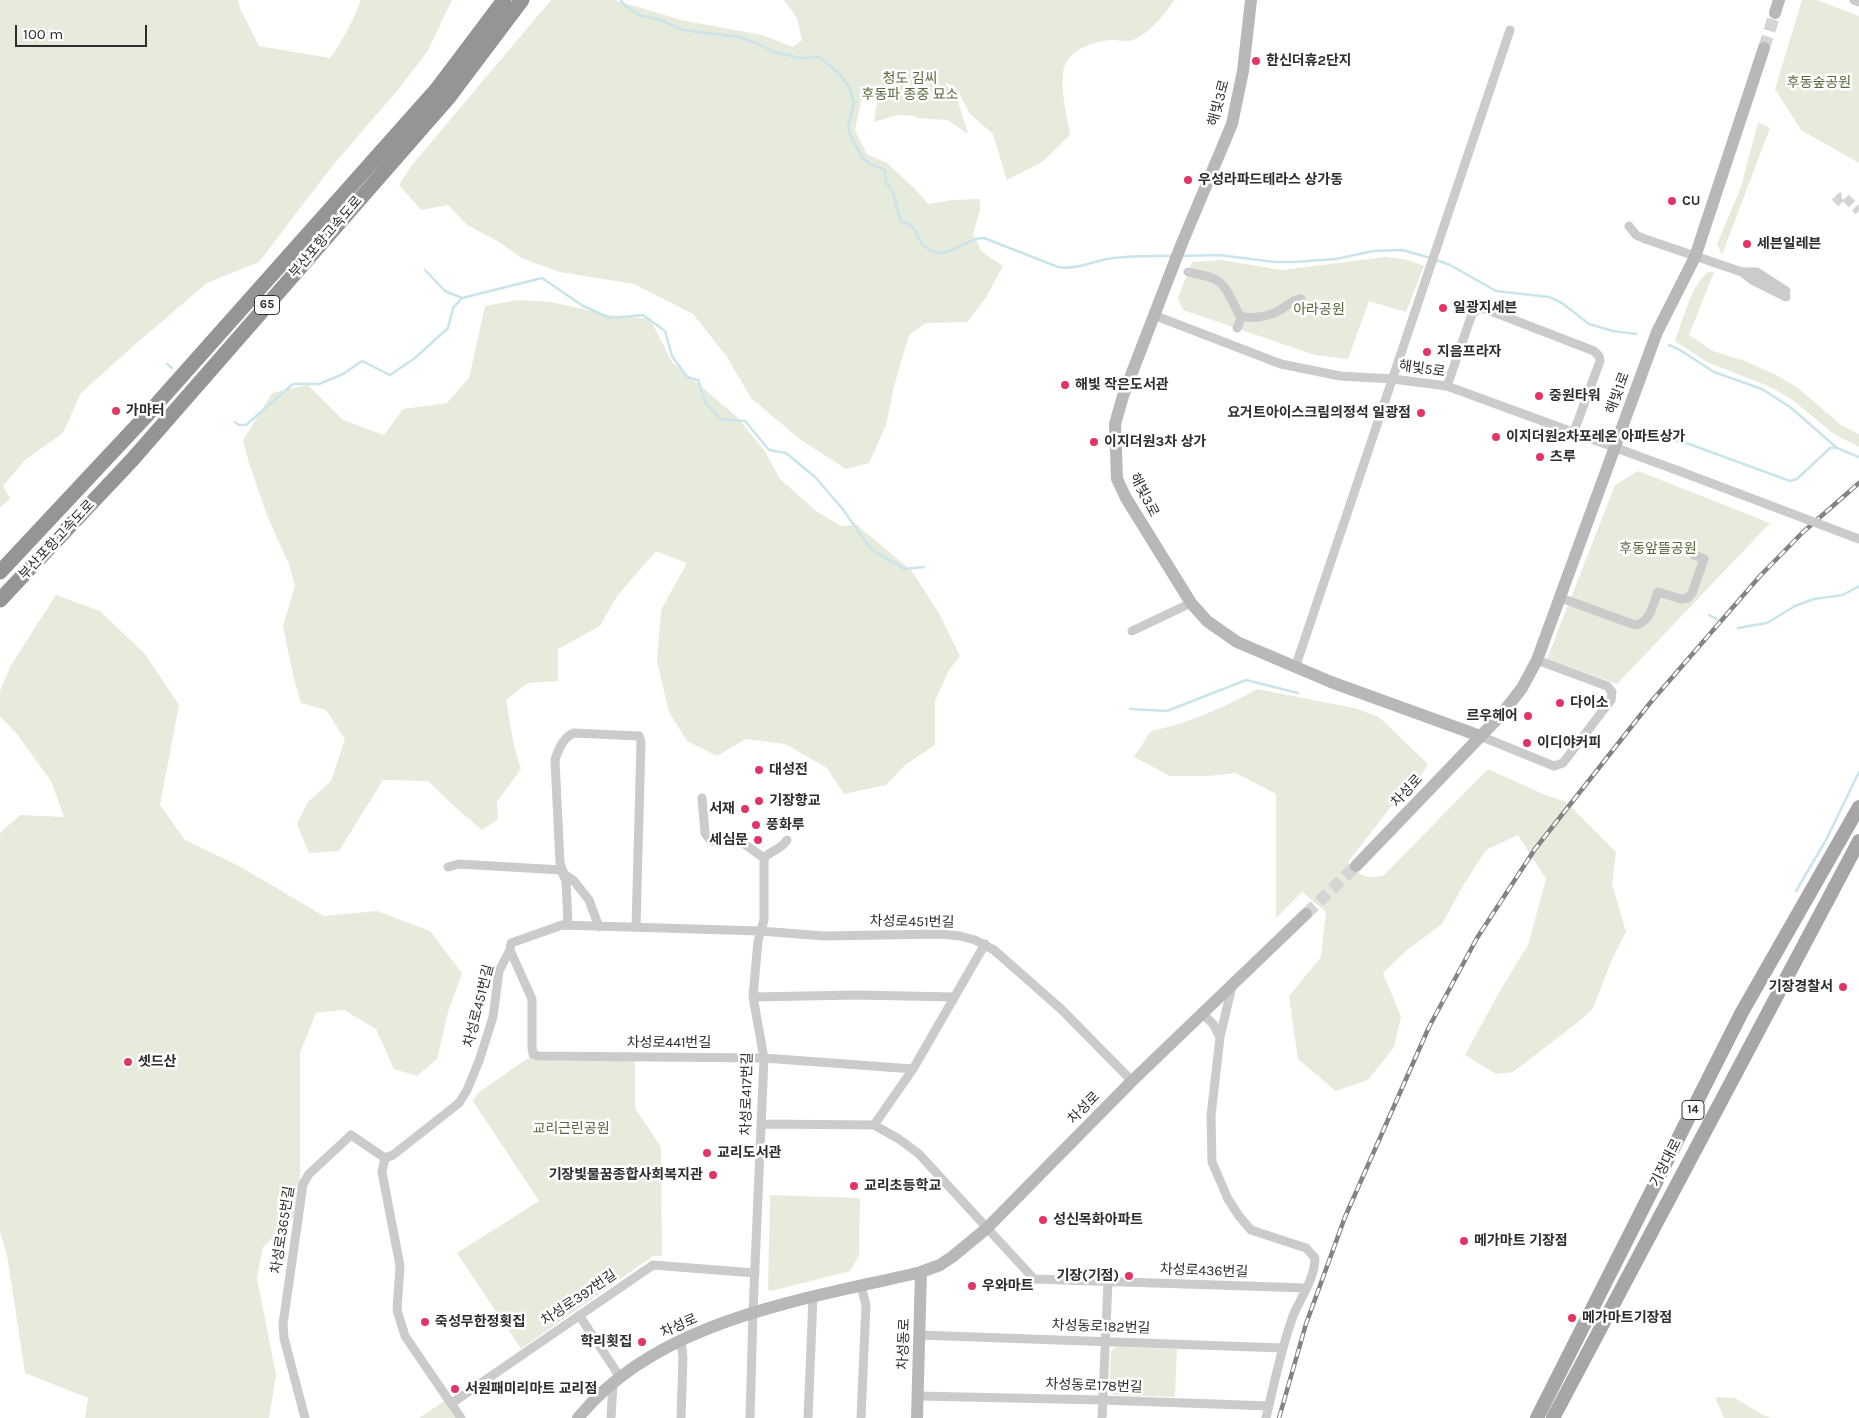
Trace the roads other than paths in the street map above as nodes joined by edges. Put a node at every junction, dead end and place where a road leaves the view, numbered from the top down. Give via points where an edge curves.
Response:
1 (504, 0) edge
2 (522, 0) edge
3 (1251, 0) edge
4 (1779, 0) edge
5 (1854, 0) edge
6 (1859, 2) edge
7 (1775, 13) tunnel mouth
8 (1510, 30) dead end
9 (1764, 48) tunnel mouth
10 (1629, 226) dead end
11 (1695, 257) junction
12 (1188, 272) dead end
13 (1787, 295) dead end
14 (1301, 299) dead end
15 (1156, 316) junction
16 (1242, 316) junction
17 (1237, 328) dead end
18 (1393, 379) junction
19 (1447, 386) junction
20 (1573, 434) junction
21 (1614, 448) junction
22 (1859, 539) edge
23 (1694, 555) dead end
24 (0, 572) edge
25 (1561, 598) junction
26 (0, 600) edge
27 (1190, 603) junction
28 (1132, 631) dead end
29 (1537, 660) junction
30 (1296, 668) junction
31 (1480, 736) junction
32 (702, 798) dead end
33 (1859, 807) edge
34 (787, 840) dead end
35 (1859, 841) edge
36 (764, 858) junction
37 (1356, 866) tunnel mouth
38 (448, 867) dead end
39 (564, 874) junction
40 (1306, 914) tunnel mouth
41 (568, 926) junction
42 (600, 927) junction
43 (636, 927) junction
44 (760, 931) junction
45 (985, 944) junction
46 (510, 950) junction
47 (1233, 983) junction
48 (753, 997) junction
49 (954, 997) junction
50 (1203, 1014) junction
51 (1220, 1037) junction
52 (764, 1058) junction
53 (913, 1069) junction
54 (1132, 1081) junction
55 (762, 1124) junction
56 (874, 1125) junction
57 (385, 1158) junction
58 (986, 1228) junction
59 (755, 1272) junction
60 (921, 1272) junction
61 (1108, 1282) junction
62 (861, 1286) junction
63 (1306, 1288) junction
64 (813, 1298) junction
65 (753, 1312) junction
66 (578, 1315) junction
67 (919, 1335) junction
68 (681, 1340) junction
69 (1106, 1340) junction
70 (1282, 1348) junction
71 (616, 1380) junction
72 (918, 1396) junction
73 (1103, 1400) junction
74 (452, 1403) junction
75 (1269, 1406) junction
76 (306, 1418) edge
77 (461, 1418) edge
78 (578, 1418) edge
79 (611, 1418) edge
80 (681, 1418) edge
81 (750, 1418) edge
82 (808, 1418) edge
83 (861, 1418) edge
84 (917, 1418) edge
85 (1102, 1418) edge
86 (1266, 1418) edge
87 (1537, 1418) edge
88 (1553, 1418) edge

1 - 24 highway, 부산포항고속도로 / 65 via 424,103 147,415
2 - 26 highway, 부산포항고속도로 / 65 via 443,104 132,460
3 - 15 street, 해빛3로 via 1243,71 1232,124
4 - 7 street
5 - 6 street
8 - 18 street
9 - 11 street, 해빛1로
10 - 11 street via 1644,240
11 - 13 street via 1742,272 1752,280
11 - 21 street, 해빛1로 via 1657,332
12 - 16 street via 1214,278
14 - 16 street via 1278,312
15 - 18 street, 해빛5로 via 1281,364 1340,376
15 - 27 street, 해빛3로 via 1115,424 1117,479
16 - 17 street
18 - 19 street, 해빛5로
18 - 30 street
19 - 20 street, 해빛5로
19 - 20 street via 1472,314 1483,308 1594,351 1599,356 1600,361
20 - 21 street, 해빛5로
21 - 22 street, 해빛5로, bridge
21 - 25 street, 해빛1로
23 - 25 street via 1704,559 1692,593 1681,599 1658,592 1643,624 1635,625
25 - 29 street, 해빛1로
27 - 28 street
27 - 30 street, 해빛3로 via 1237,642
29 - 31 street, 해빛1로 via 1522,688
29 - 31 street via 1608,686 1612,692 1611,700 1563,764 1554,766
30 - 31 street, 해빛3로
31 - 37 street, 차성로
32 - 36 street via 705,833 711,841 743,843
33 - 87 main road, 기장대로 / 14 via 1742,1012
34 - 36 street
35 - 88 main road, 기장대로 / 14
36 - 44 street, 차성로417번길 via 764,920
38 - 39 street via 459,864 553,868
39 - 41 street
39 - 42 street via 588,900
39 - 43 street via 558,854 555,760 559,748 574,733 639,736
40 - 47 street, 차성로
41 - 42 street, 차성로451번길
41 - 46 street, 차성로451번길 via 554,926 511,943
42 - 43 street, 차성로451번길
43 - 44 street, 차성로451번길
44 - 45 street, 차성로451번길 via 824,936 941,934
44 - 48 street, 차성로417번길
45 - 49 street
45 - 54 street, 차성로451번길 via 1060,1009
46 - 52 street, 차성로441번길 via 532,999 533,1054
46 - 57 street, 차성로451번길 via 499,971 493,1017 479,1061 459,1103 394,1155
47 - 50 street, 차성로
47 - 51 street
48 - 49 street
48 - 52 street, 차성로417번길
49 - 53 street
50 - 51 street
50 - 54 street, 차성로
51 - 63 street via 1211,1116 1212,1162 1228,1199 1251,1230 1306,1248 1315,1258 1315,1268
52 - 53 street, 차성로441번길
52 - 55 street, 차성로417번길
53 - 56 street
54 - 58 street, 차성로
55 - 56 street
55 - 59 street, 차성로417번길
56 - 58 street, 차성로436번길 via 899,1138 919,1154
57 - 74 street via 382,1172 400,1266 397,1310 400,1324
57 - 76 street, 차성로365번길 via 351,1135 303,1184 283,1324
58 - 60 street, 차성로 via 952,1257
58 - 61 street, 차성로436번길 via 1034,1280
59 - 65 street, 차성로417번길
59 - 66 street, 차성로397번길 via 653,1264
60 - 62 street, 차성로
60 - 67 street, 차성동로
61 - 63 street, 차성로436번길
61 - 69 street
62 - 64 street, 차성로
62 - 83 street via 866,1305
63 - 70 street
64 - 65 street, 차성로
64 - 82 street
65 - 68 street, 차성로
65 - 81 street, 차성로417번길
66 - 71 street
66 - 74 street, 차성로397번길
67 - 69 street, 차성동로182번길
67 - 72 street, 차성동로
68 - 71 street, 차성로
68 - 80 street
69 - 70 street, 차성동로182번길
69 - 73 street
70 - 75 street
71 - 78 street, 차성로
71 - 79 street
72 - 73 street, 차성동로178번길
72 - 84 street, 차성동로
73 - 75 street, 차성동로178번길
73 - 85 street
74 - 77 street
75 - 86 street

